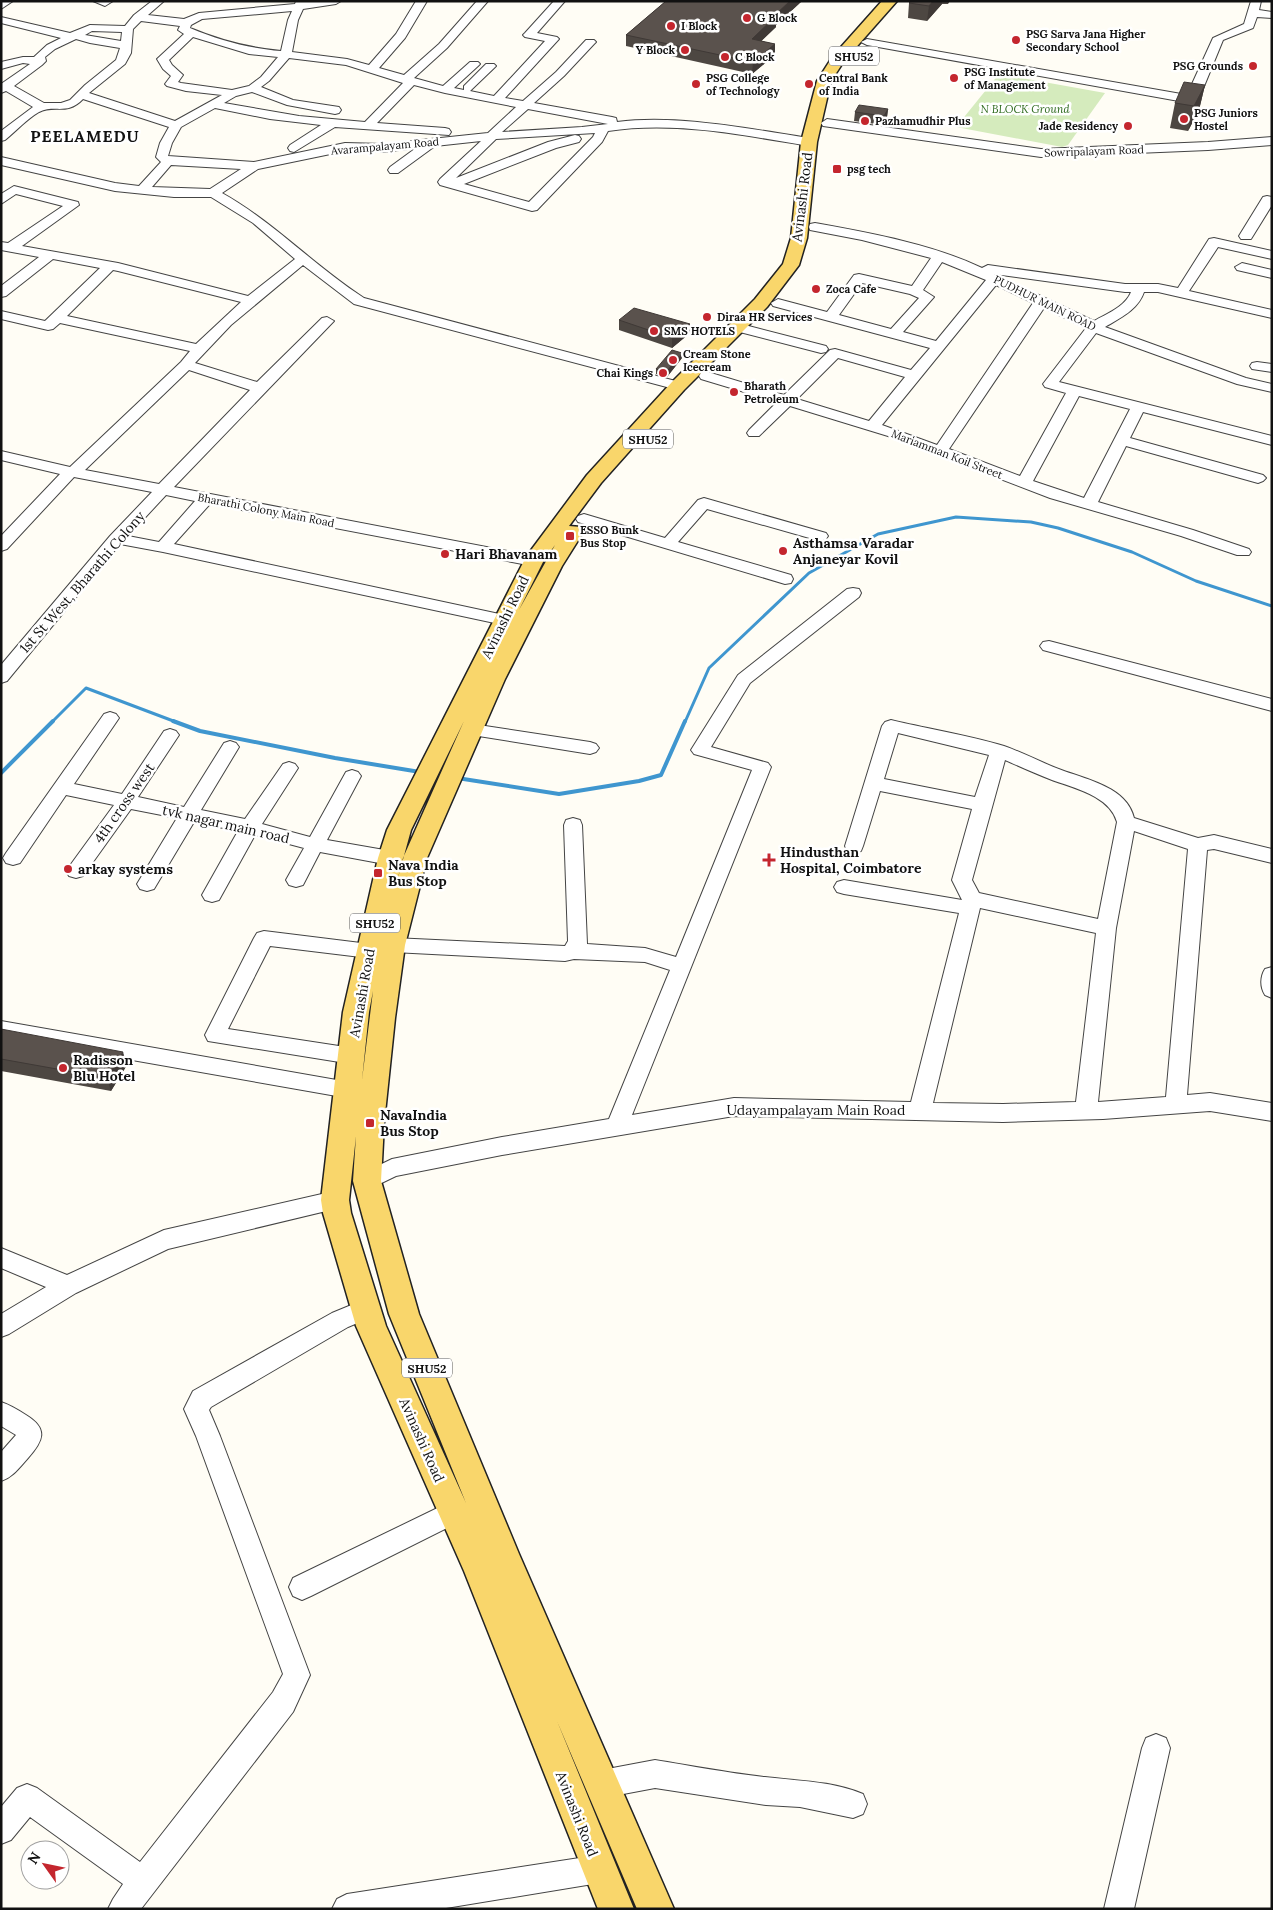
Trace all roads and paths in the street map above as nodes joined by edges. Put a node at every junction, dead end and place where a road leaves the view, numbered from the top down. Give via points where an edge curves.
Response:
1 (8, 1) edge
2 (98, 1) edge
3 (108, 1) edge
4 (160, 1) edge
5 (253, 1) edge
6 (336, 1) edge
7 (422, 1) edge
8 (483, 1) edge
9 (560, 1) edge
10 (890, 1) edge
11 (904, 1) edge
12 (300, 4) edge
13 (1, 6) edge
14 (1254, 7) edge
15 (241, 13) junction
16 (1272, 15) edge
17 (138, 17) junction
18 (1, 20) edge
19 (128, 28) junction
20 (188, 29) junction
21 (74, 36) junction
22 (590, 42) dead end
23 (866, 42) junction
24 (125, 44) junction
25 (286, 55) junction
26 (1, 57) edge
27 (23, 60) junction
28 (40, 62) junction
29 (474, 64) dead end
30 (1, 66) edge
31 (490, 66) dead end
32 (372, 69) junction
33 (408, 80) junction
34 (4, 88) edge
35 (253, 88) junction
36 (445, 90) junction
37 (463, 93) junction
38 (232, 94) junction
39 (82, 95) junction
40 (272, 97) junction
41 (496, 100) junction
42 (212, 104) junction
43 (526, 106) junction
44 (42, 107) junction
45 (254, 114) junction
46 (331, 118) junction
47 (373, 122) junction
48 (827, 123) junction
49 (632, 124) junction
50 (176, 125) junction
51 (603, 129) junction
52 (578, 131) junction
53 (492, 136) junction
54 (1, 137) edge
55 (1272, 141) edge
56 (809, 142) junction
57 (432, 143) junction
58 (294, 148) dead end
59 (1, 161) edge
60 (168, 161) junction
61 (254, 166) junction
62 (394, 170) dead end
63 (444, 182) junction
64 (142, 190) junction
65 (213, 193) junction
66 (1, 200) edge
67 (1272, 201) edge
68 (815, 227) junction
69 (1246, 236) dead end
70 (6, 247) edge
71 (50, 255) junction
72 (1272, 255) edge
73 (939, 256) junction
74 (303, 259) junction
75 (109, 266) junction
76 (969, 267) junction
77 (1242, 267) dead end
78 (1272, 274) edge
79 (994, 279) junction
80 (1139, 288) junction
81 (915, 291) junction
82 (1182, 292) junction
83 (1, 293) edge
84 (252, 301) junction
85 (1041, 302) junction
86 (766, 309) junction
87 (1, 314) edge
88 (1272, 314) edge
89 (830, 317) junction
90 (57, 318) junction
91 (327, 321) dead end
92 (1094, 327) junction
93 (744, 328) junction
94 (894, 334) junction
95 (940, 346) junction
96 (199, 349) junction
97 (821, 349) dead end
98 (186, 365) junction
99 (1257, 366) dead end
100 (1272, 368) edge
101 (914, 375) junction
102 (706, 376) junction
103 (678, 386) junction
104 (260, 388) junction
105 (1272, 388) edge
106 (1075, 390) junction
107 (786, 401) junction
108 (1139, 406) junction
109 (872, 427) junction
110 (754, 433) dead end
111 (1122, 440) junction
112 (1272, 441) edge
113 (940, 452) junction
114 (1, 455) edge
115 (72, 472) junction
116 (1258, 478) dead end
117 (1024, 484) junction
118 (164, 490) junction
119 (206, 498) junction
120 (1089, 504) junction
121 (584, 519) junction
122 (820, 536) dead end
123 (116, 539) junction
124 (667, 545) junction
125 (1, 546) edge
126 (163, 547) junction
127 (1243, 552) dead end
128 (533, 561) junction
129 (785, 579) dead end
130 (853, 593) dead end
131 (504, 620) junction
132 (1049, 646) dead end
133 (1, 677) edge
134 (1272, 705) edge
135 (110, 718) dead end
136 (472, 730) junction
137 (170, 735) dead end
138 (230, 747) dead end
139 (590, 748) dead end
140 (999, 751) junction
141 (446, 763) junction
142 (289, 768) dead end
143 (352, 776) dead end
144 (874, 783) junction
145 (62, 788) junction
146 (429, 799) junction
147 (126, 802) junction
148 (982, 805) junction
149 (189, 815) junction
150 (1126, 822) junction
151 (573, 825) dead end
152 (250, 827) junction
153 (316, 845) junction
154 (1198, 845) junction
155 (854, 846) dead end
156 (1272, 856) edge
157 (13, 858) dead end
158 (390, 858) junction
159 (76, 871) dead end
160 (296, 880) dead end
161 (147, 884) dead end
162 (844, 887) dead end
163 (212, 895) dead end
164 (971, 904) junction
165 (1106, 928) junction
166 (381, 948) junction
167 (572, 951) junction
168 (682, 966) junction
169 (1272, 974) edge
170 (1272, 990) edge
171 (1, 1029) edge
172 (352, 1056) junction
173 (348, 1090) junction
174 (1176, 1104) junction
175 (1086, 1110) junction
176 (920, 1111) junction
177 (1272, 1112) edge
178 (617, 1127) junction
179 (366, 1181) junction
180 (335, 1200) junction
181 (1, 1258) edge
182 (68, 1286) junction
183 (366, 1309) junction
184 (1, 1327) edge
185 (1, 1413) edge
186 (1, 1470) edge
187 (454, 1512) junction
188 (302, 1587) dead end
189 (1156, 1748) dead end
190 (602, 1784) junction
191 (14, 1802) edge
192 (853, 1804) dead end
193 (1, 1830) edge
194 (599, 1868) junction
195 (143, 1881) junction
196 (123, 1909) edge
197 (347, 1909) edge
198 (616, 1909) edge
199 (656, 1909) edge
200 (1119, 1909) edge

1 - 13 street
2 - 3 street
4 - 17 street
5 - 15 street
6 - 12 street
7 - 32 street via 401,36
8 - 33 street
9 - 41 street via 529,35 553,39
10 - 56 main road, Avinashi Road / SHU52 via 838,59 824,81
11 - 23 main road, SHU52
12 - 15 street
12 - 25 street via 293,20
14 - 16 street
14 - 23 street via 1249,26 1219,38 1190,99
15 - 20 street via 199,16
17 - 19 street
17 - 20 street
18 - 21 street
19 - 21 street via 93,27
19 - 24 street
20 - 25 street via 248,51
20 - 38 street via 164,59 167,67 177,75 171,84
21 - 24 street
21 - 28 street via 40,56
22 - 43 street
23 - 48 main road, SHU52 via 838,82
24 - 39 street via 121,62
25 - 32 street via 333,60
25 - 35 street
26 - 27 street
27 - 28 street
27 - 30 street
28 - 34 street
29 - 36 street
31 - 37 street
32 - 33 street
33 - 36 street
33 - 47 street
34 - 44 street
35 - 38 street
35 - 40 street
36 - 37 street
37 - 41 street
38 - 42 street
39 - 44 street via 67,106
39 - 50 street
40 - 45 street
40 - 46 street
41 - 43 street
42 - 45 street
42 - 50 street
43 - 49 street
43 - 53 street
44 - 54 street
45 - 46 street
46 - 47 street
46 - 58 street
47 - 53 street
48 - 55 street, Sowripalayam Road via 1041,153
48 - 68 main road, Avinashi Road / SHU52
49 - 51 street, Avarampalayam Road
49 - 56 street, Avarampalayam Road via 732,130
50 - 60 street via 162,156
51 - 52 street, Avarampalayam Road
51 - 63 street via 598,139 532,207
52 - 53 street, Avarampalayam Road
52 - 63 street via 575,139 461,180
53 - 57 street, Avarampalayam Road
53 - 63 street
56 - 86 main road, Avinashi Road / SHU52 via 799,238 791,265
57 - 61 street, Avarampalayam Road via 383,148 344,147
57 - 62 street
59 - 64 street via 86,182
60 - 61 street
60 - 64 street
61 - 65 street, Avarampalayam Road
64 - 65 street via 174,194
65 - 74 street via 270,230
66 - 70 street via 14,190 73,205
67 - 69 street via 1268,200
68 - 73 street, PUDHUR MAIN ROAD
68 - 86 main road, Avinashi Road / SHU52 via 806,266
70 - 71 street
71 - 75 street
71 - 83 street
72 - 82 street via 1214,242
73 - 76 street, PUDHUR MAIN ROAD
73 - 81 street
74 - 84 street
74 - 103 street via 336,287 359,301
75 - 84 street
75 - 90 street
76 - 79 street, PUDHUR MAIN ROAD
76 - 80 street
77 - 78 street
79 - 85 street, PUDHUR MAIN ROAD
79 - 95 street
80 - 82 street
80 - 92 street via 1135,299 1123,310
81 - 89 street via 859,278
81 - 94 street via 927,297
82 - 88 street
84 - 96 street
85 - 92 street, PUDHUR MAIN ROAD
85 - 113 street
86 - 89 street
86 - 93 main road, Avinashi Road / SHU52
87 - 90 street via 48,326
89 - 94 street
90 - 96 street
91 - 104 street, 1st St West, Bharathi Colony
92 - 105 street, PUDHUR MAIN ROAD via 1233,378
92 - 106 street via 1050,384
93 - 97 street
93 - 102 main road, Avinashi Road / SHU52
93 - 103 main road, Avinashi Road / SHU52
94 - 95 street
95 - 101 street
96 - 98 street
98 - 104 street
98 - 115 street
99 - 100 street
101 - 107 street via 835,353
101 - 109 street
102 - 107 street, Mariamman Koil Street
102 - 121 main road, Avinashi Road / SHU52 via 636,452
103 - 128 main road, Avinashi Road / SHU52 via 594,479
104 - 118 street, 1st St West, Bharathi Colony
106 - 108 street
106 - 117 street
107 - 109 street, Mariamman Koil Street
107 - 110 street
108 - 111 street
108 - 112 street
109 - 113 street, Mariamman Koil Street
111 - 116 street
111 - 120 street
113 - 117 street, Mariamman Koil Street
114 - 115 street, Bharathi Colony Main Road
115 - 118 street, Bharathi Colony Main Road
115 - 125 street
117 - 120 street, Mariamman Koil Street
118 - 119 street, Bharathi Colony Main Road
118 - 123 street, 1st St West, Bharathi Colony
119 - 126 street
119 - 128 street, Bharathi Colony Main Road
120 - 127 street, Mariamman Koil Street
121 - 124 street
121 - 136 main road, Avinashi Road / SHU52 via 552,566 494,679
122 - 124 street via 704,503
123 - 126 street
123 - 133 street, 1st St West, Bharathi Colony
124 - 129 street
126 - 131 street
128 - 131 main road, Avinashi Road / SHU52
130 - 168 street via 744,679 700,750 762,767
131 - 141 main road, Avinashi Road / SHU52
132 - 134 street
135 - 145 street
136 - 139 street
136 - 141 main road, Avinashi Road / SHU52
137 - 147 street, 4th cross west
138 - 149 street
140 - 144 street via 890,726
140 - 148 street
140 - 150 street via 1088,785 1123,810
141 - 146 main road, Avinashi Road / SHU52
142 - 152 street
143 - 153 street
144 - 148 street
144 - 155 street
145 - 147 street, tvk nagar main road
145 - 157 street
146 - 158 main road, Avinashi Road / SHU52 via 399,830
146 - 166 main road, Avinashi Road / SHU52 via 415,858
147 - 149 street, tvk nagar main road
147 - 159 street, 4th cross west
148 - 164 street via 962,880
149 - 152 street, tvk nagar main road
149 - 161 street
150 - 154 street
150 - 165 street
151 - 167 street via 578,942
152 - 153 street, tvk nagar main road
152 - 163 street
153 - 158 street, tvk nagar main road
153 - 160 street
154 - 156 street via 1214,842
154 - 174 street
158 - 166 main road, Avinashi Road / SHU52
162 - 164 street
164 - 165 street
164 - 176 street
165 - 175 street
166 - 167 street via 565,954
166 - 172 main road, Avinashi Road / SHU52 via 356,1012
166 - 172 street via 264,938 215,1035
166 - 179 main road, Avinashi Road / SHU52 via 382,1018
167 - 168 street via 644,955
168 - 178 street
169 - 170 street
171 - 173 street
172 - 173 main road, Avinashi Road / SHU52
173 - 180 main road, Avinashi Road / SHU52
174 - 175 street, Udayampalayam Main Road
174 - 177 street, Udayampalayam Main Road via 1210,1102
175 - 176 street, Udayampalayam Main Road
176 - 178 street, Udayampalayam Main Road via 734,1107
178 - 179 street, Udayampalayam Main Road via 392,1168
179 - 190 main road, Avinashi Road / SHU52 via 404,1314 504,1558
180 - 182 street via 164,1240
180 - 183 main road, Avinashi Road / SHU52
181 - 182 street
182 - 184 street
183 - 187 main road, Avinashi Road / SHU52
183 - 195 street via 340,1320 202,1399 196,1409 297,1675 283,1702
185 - 186 street via 29,1430 29,1440
187 - 188 street
187 - 194 main road, Avinashi Road / SHU52
189 - 200 street
190 - 192 street via 655,1774 800,1793
190 - 199 main road, Avinashi Road / SHU52
191 - 193 street
191 - 195 street
194 - 197 street
194 - 198 main road, Avinashi Road / SHU52
195 - 196 street

